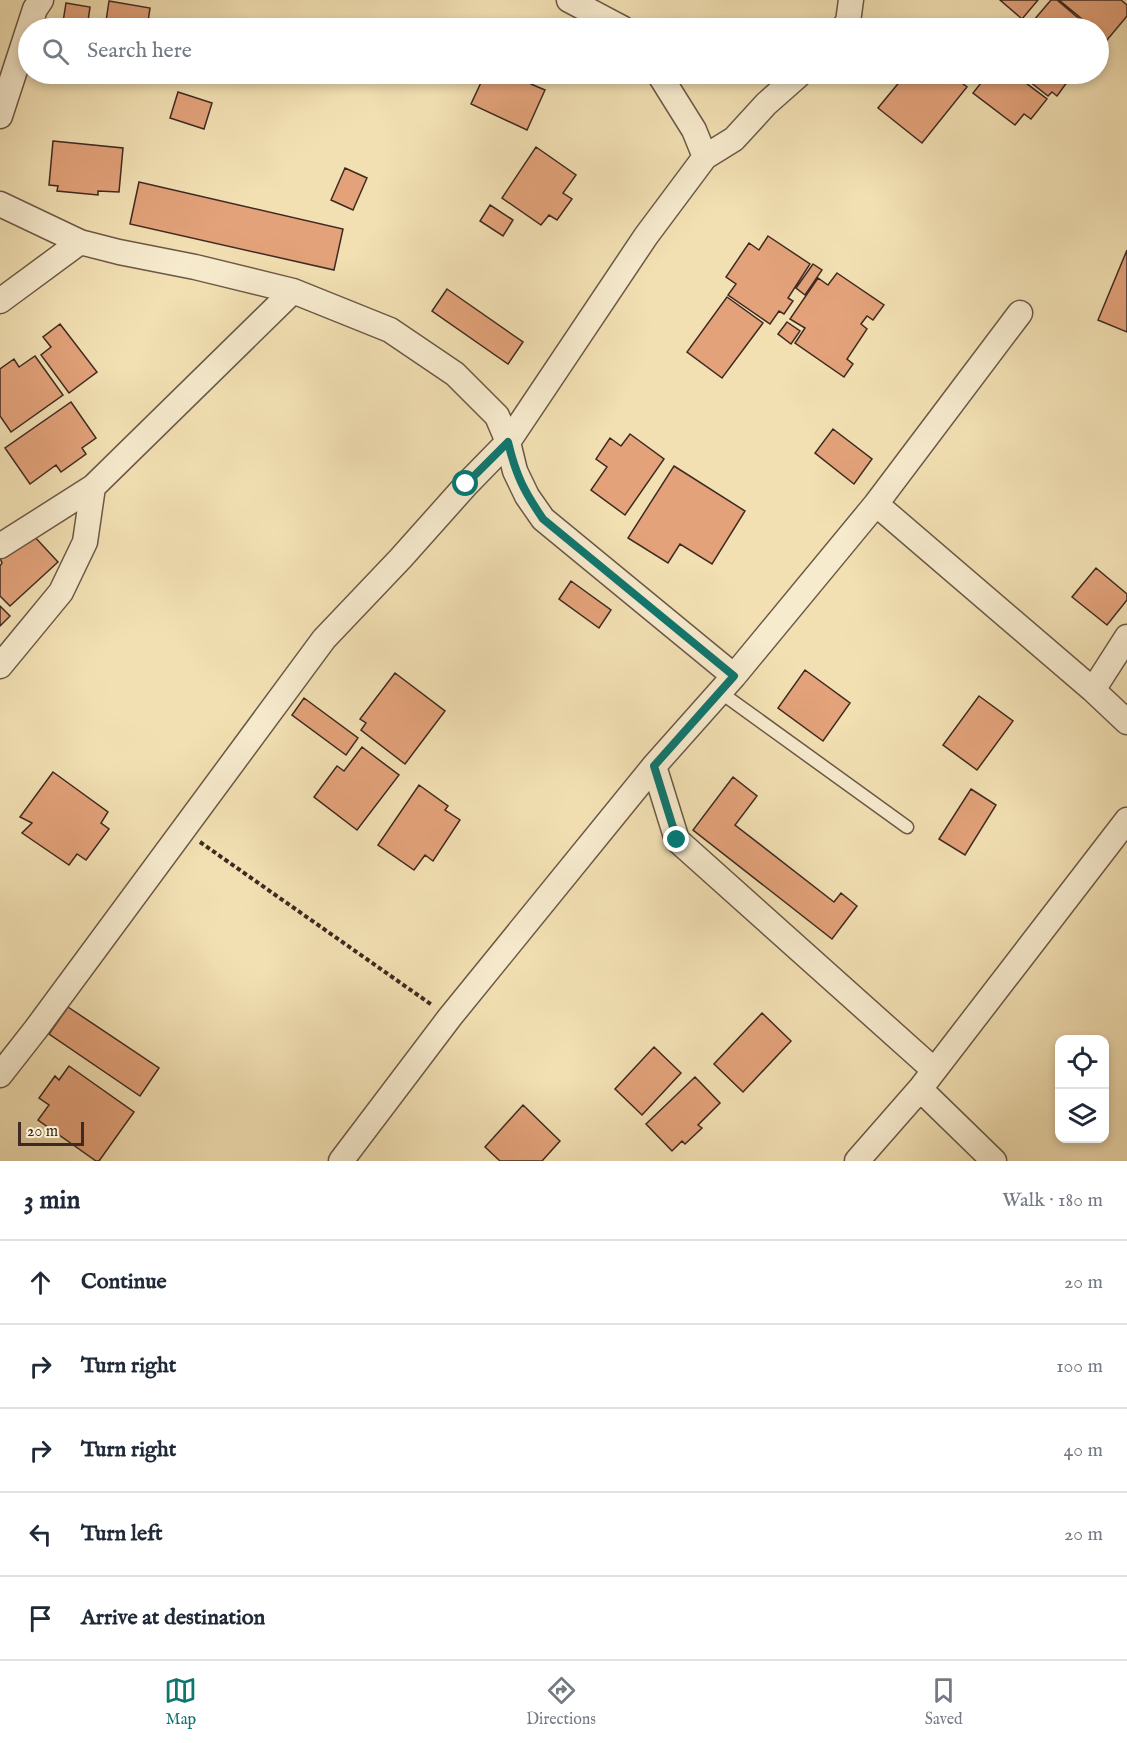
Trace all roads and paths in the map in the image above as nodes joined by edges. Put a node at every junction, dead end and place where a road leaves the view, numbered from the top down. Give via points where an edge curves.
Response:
1 (41, 0) edge
2 (569, 0) edge
3 (851, 0) edge
4 (32, 18) edge
5 (603, 18) edge
6 (849, 18) edge
7 (18, 61) edge
8 (665, 84) edge
9 (789, 84) edge
10 (0, 116) edge
11 (705, 157) junction
12 (0, 204) edge
13 (80, 242) junction
14 (293, 291) junction
15 (0, 301) edge
16 (1020, 313) dead end
17 (508, 442) junction
18 (93, 488) junction
19 (876, 504) junction
20 (0, 546) edge
21 (1127, 637) edge
22 (0, 666) edge
23 (727, 684) junction
24 (1093, 690) junction
25 (1127, 722) edge
26 (654, 766) junction
27 (1127, 820) edge
28 (907, 827) dead end
29 (183, 831) junction
30 (450, 1017) junction
31 (934, 1070) junction
32 (0, 1075) edge
33 (920, 1089) junction
34 (341, 1161) edge
35 (857, 1161) edge
36 (994, 1161) edge

1 - 4 street
2 - 5 street
3 - 6 street
7 - 10 street
8 - 11 street via 694,130
9 - 11 street via 734,139
11 - 17 street via 646,236
12 - 13 street
13 - 14 street
13 - 15 street
14 - 17 street via 390,330 455,374 497,416
14 - 18 street
16 - 19 street
17 - 23 street via 515,471 543,519
17 - 29 street via 324,639
18 - 20 street
18 - 22 street via 85,542 61,592
19 - 23 street
19 - 24 street
21 - 24 street
23 - 26 street
23 - 28 lane
24 - 25 street
26 - 30 street
26 - 31 street via 677,840
27 - 31 street
29 - 30 path
29 - 32 street
30 - 34 street
31 - 33 street
33 - 35 street
33 - 36 street

